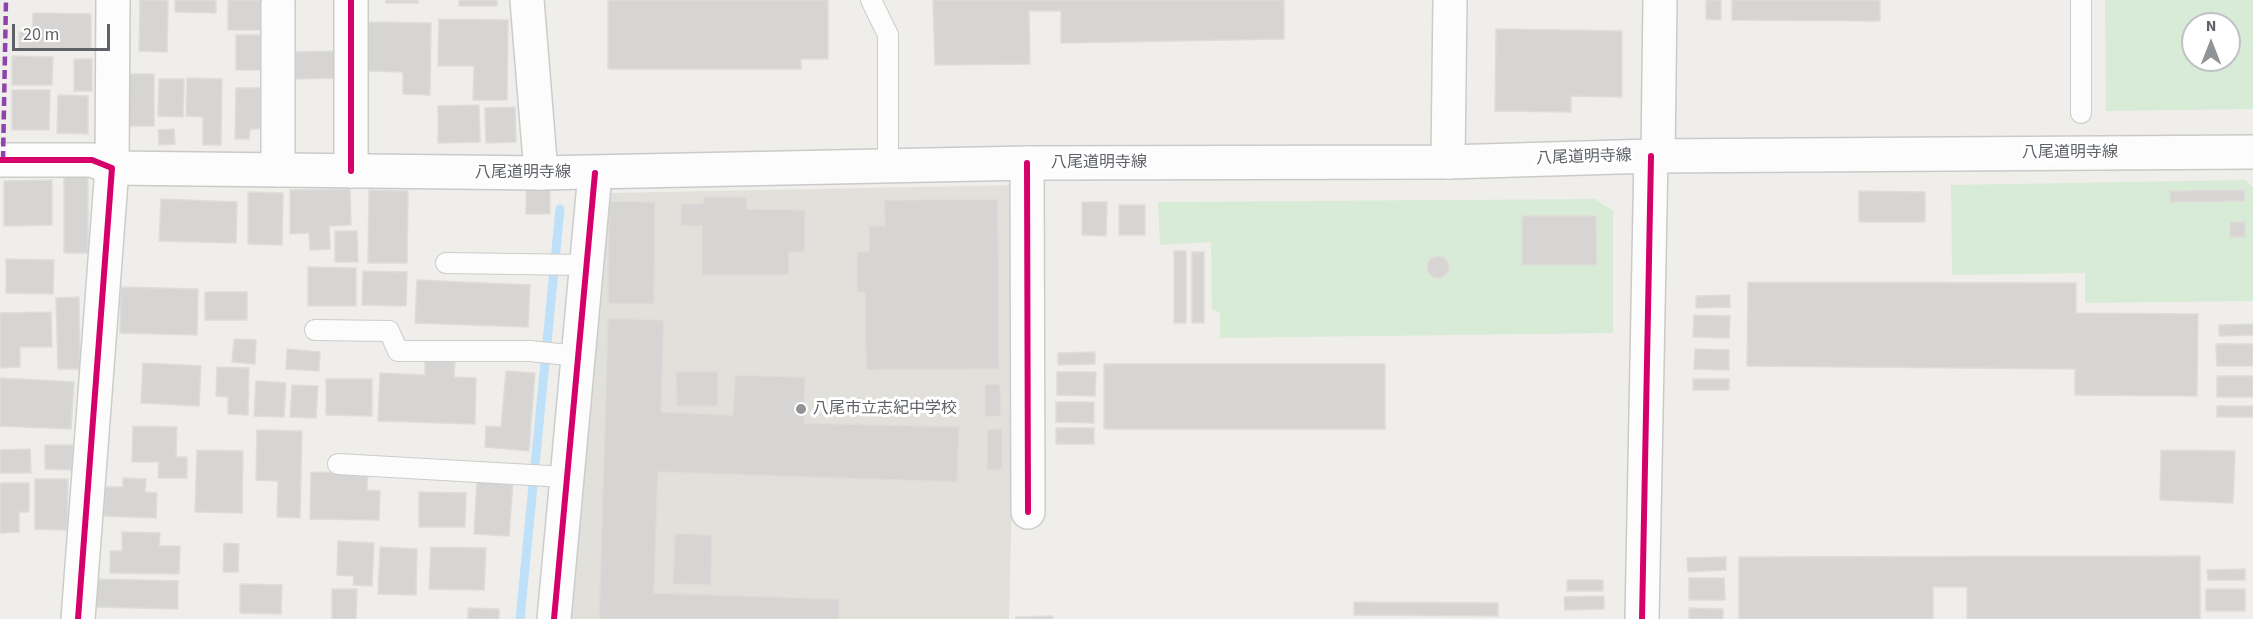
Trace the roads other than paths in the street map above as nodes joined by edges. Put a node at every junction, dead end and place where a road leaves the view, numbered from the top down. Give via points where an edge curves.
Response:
1 (113, 0) edge
2 (351, 0) edge
3 (527, 0) edge
4 (871, 0) edge
5 (1450, 0) edge
6 (1660, 0) edge
7 (2081, 0) edge
8 (278, 4) dead end
9 (2081, 113) dead end
10 (2253, 152) edge
11 (1654, 156) junction
12 (0, 160) edge
13 (1448, 162) junction
14 (1027, 163) junction
15 (888, 166) junction
16 (112, 168) junction
17 (278, 170) junction
18 (351, 171) junction
19 (541, 173) junction
20 (595, 173) junction
21 (446, 263) dead end
22 (577, 265) junction
23 (315, 330) dead end
24 (568, 355) junction
25 (338, 464) dead end
26 (556, 476) junction
27 (1028, 512) dead end
28 (78, 619) edge
29 (554, 619) edge
30 (1642, 619) edge

1 - 16 street
2 - 18 street
3 - 19 street
4 - 15 lane via 888,34
5 - 13 street
6 - 11 street
7 - 9 lane
8 - 17 street
10 - 11 street, 八尾道明寺線
11 - 13 street, 八尾道明寺線
11 - 30 street
12 - 16 street, 八尾道明寺線 via 92,160
13 - 14 street, 八尾道明寺線
14 - 15 street, 八尾道明寺線
14 - 27 street
15 - 20 street, 八尾道明寺線
16 - 17 street, 八尾道明寺線
16 - 28 street
17 - 18 street, 八尾道明寺線
18 - 19 street, 八尾道明寺線
19 - 20 street, 八尾道明寺線
20 - 22 street
21 - 22 lane
22 - 24 street
23 - 24 lane via 389,331 398,351 530,351
24 - 26 street
25 - 26 lane
26 - 29 street

